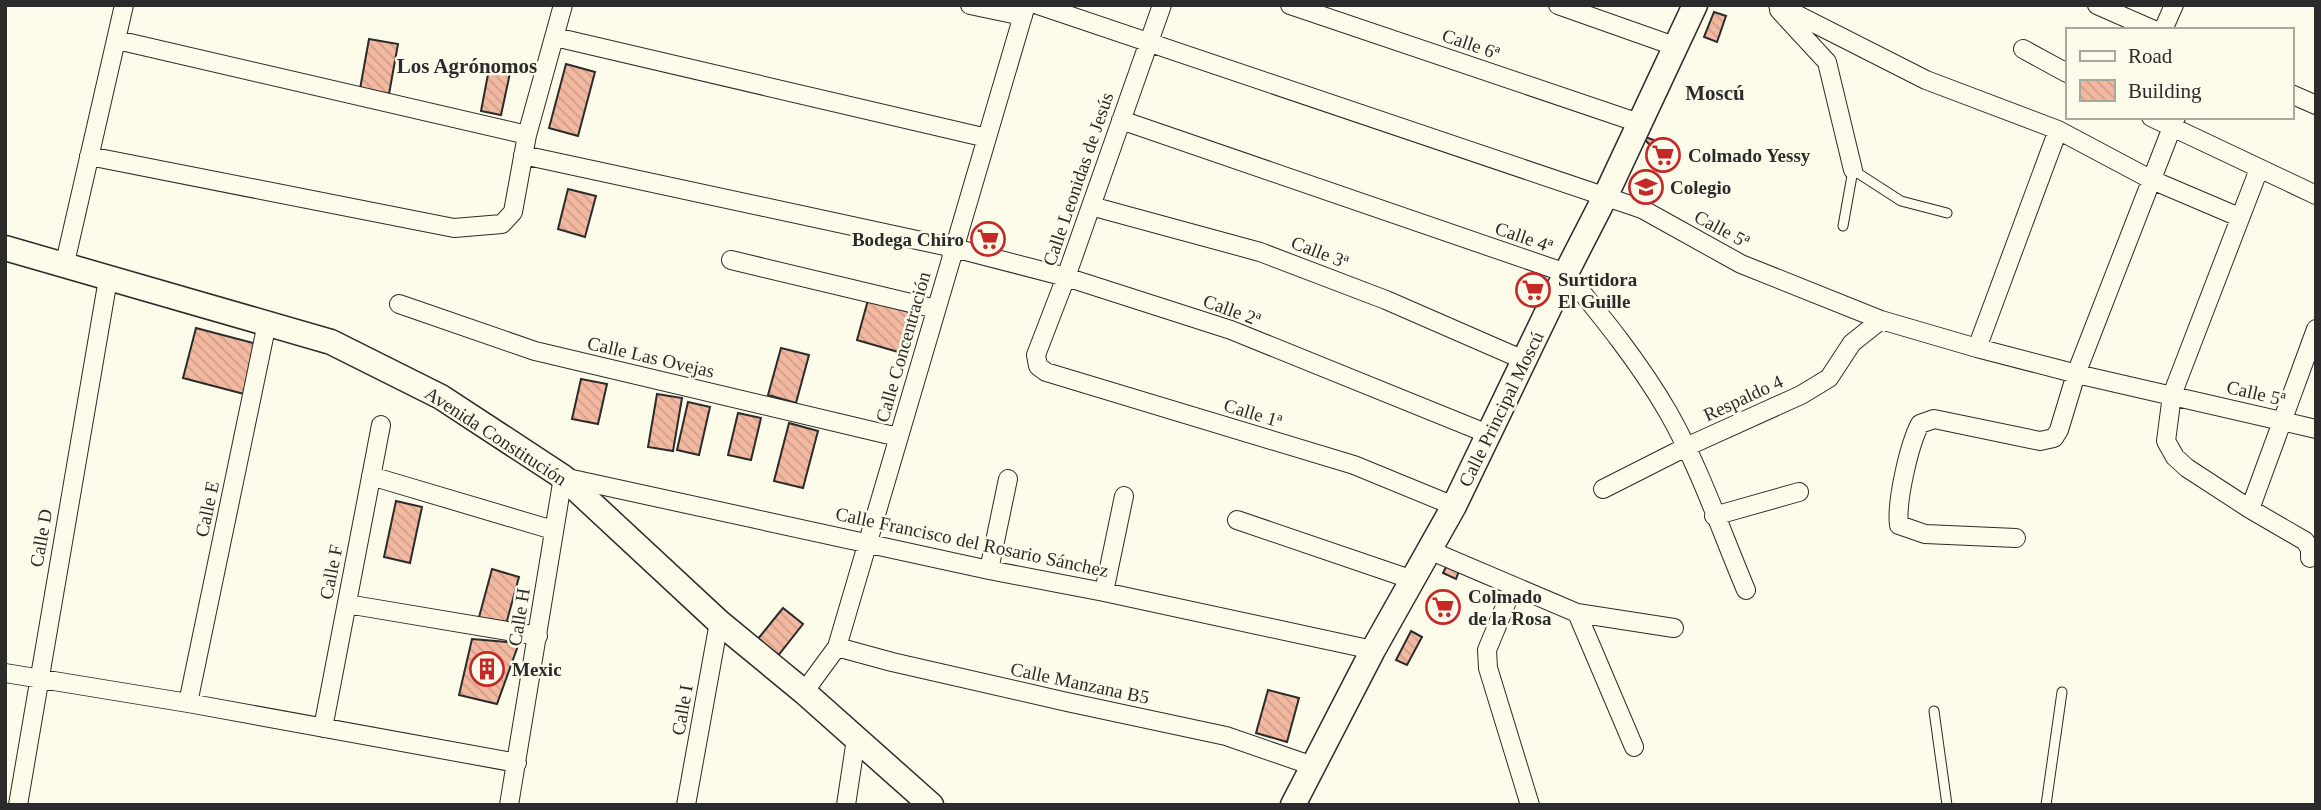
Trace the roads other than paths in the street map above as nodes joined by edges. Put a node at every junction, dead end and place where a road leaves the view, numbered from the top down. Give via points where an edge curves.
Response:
1 (124, 5) edge
2 (970, 5) edge
3 (1038, 5) edge
4 (1162, 5) edge
5 (1290, 5) edge
6 (1558, 5) edge
7 (1695, 5) edge
8 (1776, 5) edge
9 (2096, 5) edge
10 (2174, 5) edge
11 (557, 6) edge
12 (1024, 11) edge
13 (2149, 28) edge
14 (2164, 28) edge
15 (555, 37) junction
16 (117, 40) junction
17 (1149, 41) junction
18 (1677, 47) junction
19 (2023, 49) dead end
20 (2066, 72) edge
21 (2293, 95) edge
22 (2316, 105) edge
23 (1121, 120) junction
24 (1639, 123) junction
25 (2174, 123) edge
26 (2058, 130) junction
27 (527, 135) junction
28 (986, 138) junction
29 (523, 155) junction
30 (89, 156) junction
31 (2259, 169) junction
32 (1853, 170) junction
33 (2152, 180) junction
34 (1606, 195) junction
35 (2316, 195) edge
36 (1091, 206) junction
37 (1947, 213) dead end
38 (2239, 217) junction
39 (1843, 226) dead end
40 (5, 248) edge
41 (954, 248) junction
42 (731, 260) dead end
43 (64, 267) junction
44 (1566, 273) junction
45 (1066, 277) junction
46 (108, 279) junction
47 (399, 304) dead end
48 (936, 309) junction
49 (1881, 320) junction
50 (267, 323) junction
51 (2316, 329) edge
52 (1976, 348) junction
53 (1525, 361) junction
54 (1038, 366) joint
55 (2076, 374) junction
56 (2172, 395) junction
57 (2283, 420) junction
58 (381, 425) dead end
59 (2316, 429) edge
60 (1488, 434) junction
61 (898, 437) junction
62 (1686, 447) junction
63 (371, 475) junction
64 (563, 477) junction
65 (1008, 479) dead end
66 (1603, 489) dead end
67 (1799, 492) dead end
68 (1124, 496) dead end
69 (1454, 506) junction
70 (2250, 509) junction
71 (1714, 516) junction
72 (1237, 520) dead end
73 (553, 530) junction
74 (2017, 538) dead end
75 (867, 542) junction
76 (1429, 550) junction
77 (2310, 558) dead end
78 (989, 570) junction
79 (1413, 580) junction
80 (1513, 587) junction
81 (1746, 590) dead end
82 (1104, 592) junction
83 (347, 604) junction
84 (1577, 613) junction
85 (719, 622) junction
86 (1674, 628) dead end
87 (538, 636) junction
88 (837, 647) junction
89 (1373, 650) junction
90 (5, 673) edge
91 (38, 678) junction
92 (804, 692) junction
93 (2062, 692) dead end
94 (188, 703) junction
95 (1934, 711) dead end
96 (323, 728) junction
97 (856, 739) junction
98 (1634, 747) dead end
99 (517, 763) junction
100 (1312, 766) junction
101 (18, 805) edge
102 (509, 805) edge
103 (686, 805) edge
104 (846, 805) edge
105 (931, 805) edge
106 (1293, 805) edge
107 (1530, 805) edge
108 (1948, 805) edge
109 (2046, 805) edge

1 - 16 street
2 - 12 street
3 - 17 street, Calle 5ª
4 - 17 street, Calle Leonidas de Jesús
5 - 24 street, Calle 6ª
6 - 18 street
7 - 18 street, Calle Principal Moscú
8 - 26 street via 1926,80
8 - 32 street via 1827,62
9 - 13 street
10 - 14 street
11 - 15 street
12 - 28 street, Calle Concentración
15 - 27 street
15 - 28 street
16 - 27 street
16 - 30 street
17 - 23 street, Calle Leonidas de Jesús
17 - 34 street, Calle 5ª
18 - 24 street, Calle Principal Moscú
19 - 20 street
21 - 22 street
23 - 36 street, Calle Leonidas de Jesús
23 - 44 street, Calle 4ª
24 - 34 street, Calle Principal Moscú
25 - 31 street
25 - 33 street
26 - 33 street
26 - 52 street
27 - 29 street
28 - 41 street, Calle Concentración
29 - 30 street via 513,212 502,224 454,228
29 - 41 street, Calle 2ª
30 - 43 street
31 - 35 street
31 - 38 street
32 - 37 lane via 1900,201
32 - 39 lane
33 - 38 street
33 - 55 street
34 - 44 street, Calle Principal Moscú
34 - 49 street, Calle 5ª via 1642,209 1741,264
36 - 45 street, Calle Leonidas de Jesús
36 - 53 street, Calle 3ª via 1260,251
38 - 56 street
40 - 43 street, Avenida Constitución
41 - 45 street, Calle 2ª
41 - 48 street, Calle Concentración
42 - 48 street
43 - 46 street, Avenida Constitución
44 - 53 street, Calle Principal Moscú
44 - 62 street, Calle 4ª via 1644,373
45 - 54 street, Calle Leonidas de Jesús via 1036,355
45 - 60 street, Calle 2ª via 1231,330
46 - 50 street, Avenida Constitución
46 - 91 street, Calle D
47 - 61 street, Calle Las Ovejas via 535,351
48 - 61 street, Calle Concentración
49 - 52 street, Calle 5ª
49 - 62 street, Respaldo 4 via 1853,343 1829,378
50 - 64 street, Avenida Constitución via 331,342 441,397
50 - 94 street, Calle E
51 - 57 street
52 - 55 street, Calle 5ª
53 - 60 street, Calle Principal Moscú
54 - 69 street, Calle 1ª via 1354,465
55 - 56 street, Calle 5ª
55 - 74 street via 2054,438 2040,441 1934,419 1920,424 1914,436 1897,511 1899,525 1925,534
56 - 57 street, Calle 5ª
56 - 70 street via 2166,441 2175,457
57 - 59 street, Calle 5ª
57 - 70 street
58 - 63 street, Calle F
60 - 69 street, Calle Principal Moscú
61 - 75 street, Calle Concentración
62 - 66 street, Respaldo 4
62 - 71 street, Calle 4ª
63 - 73 street
63 - 83 street, Calle F
64 - 73 street, Calle H
64 - 75 street, Calle Francisco del Rosario Sánchez
64 - 85 street, Avenida Constitución
65 - 78 street
67 - 71 street
68 - 82 street
69 - 76 street, Calle Principal Moscú
70 - 77 street via 2305,541
71 - 81 street, Calle 4ª
72 - 79 street
73 - 87 street, Calle H
75 - 78 street, Calle Francisco del Rosario Sánchez
75 - 88 street, Calle Concentración
76 - 79 street, Calle Principal Moscú
76 - 80 street
78 - 82 street, Calle Francisco del Rosario Sánchez
79 - 89 street, Calle Principal Moscú
80 - 84 street
80 - 107 street via 1487,650 1488,668
82 - 89 street, Calle Francisco del Rosario Sánchez
83 - 87 street
83 - 96 street, Calle F
84 - 86 street
84 - 98 street
85 - 92 street, Avenida Constitución
85 - 103 street, Calle I
87 - 99 street, Calle H
88 - 92 street, Calle Concentración
88 - 100 street, Calle Manzana B5 via 1226,736
89 - 100 street, Calle Principal Moscú
90 - 91 street
91 - 94 street
91 - 101 street, Calle D
92 - 97 street, Avenida Constitución
93 - 109 lane
94 - 96 street
95 - 108 lane
96 - 99 street
97 - 104 street
97 - 105 street, Avenida Constitución
99 - 102 street, Calle H
100 - 106 street, Calle Principal Moscú

